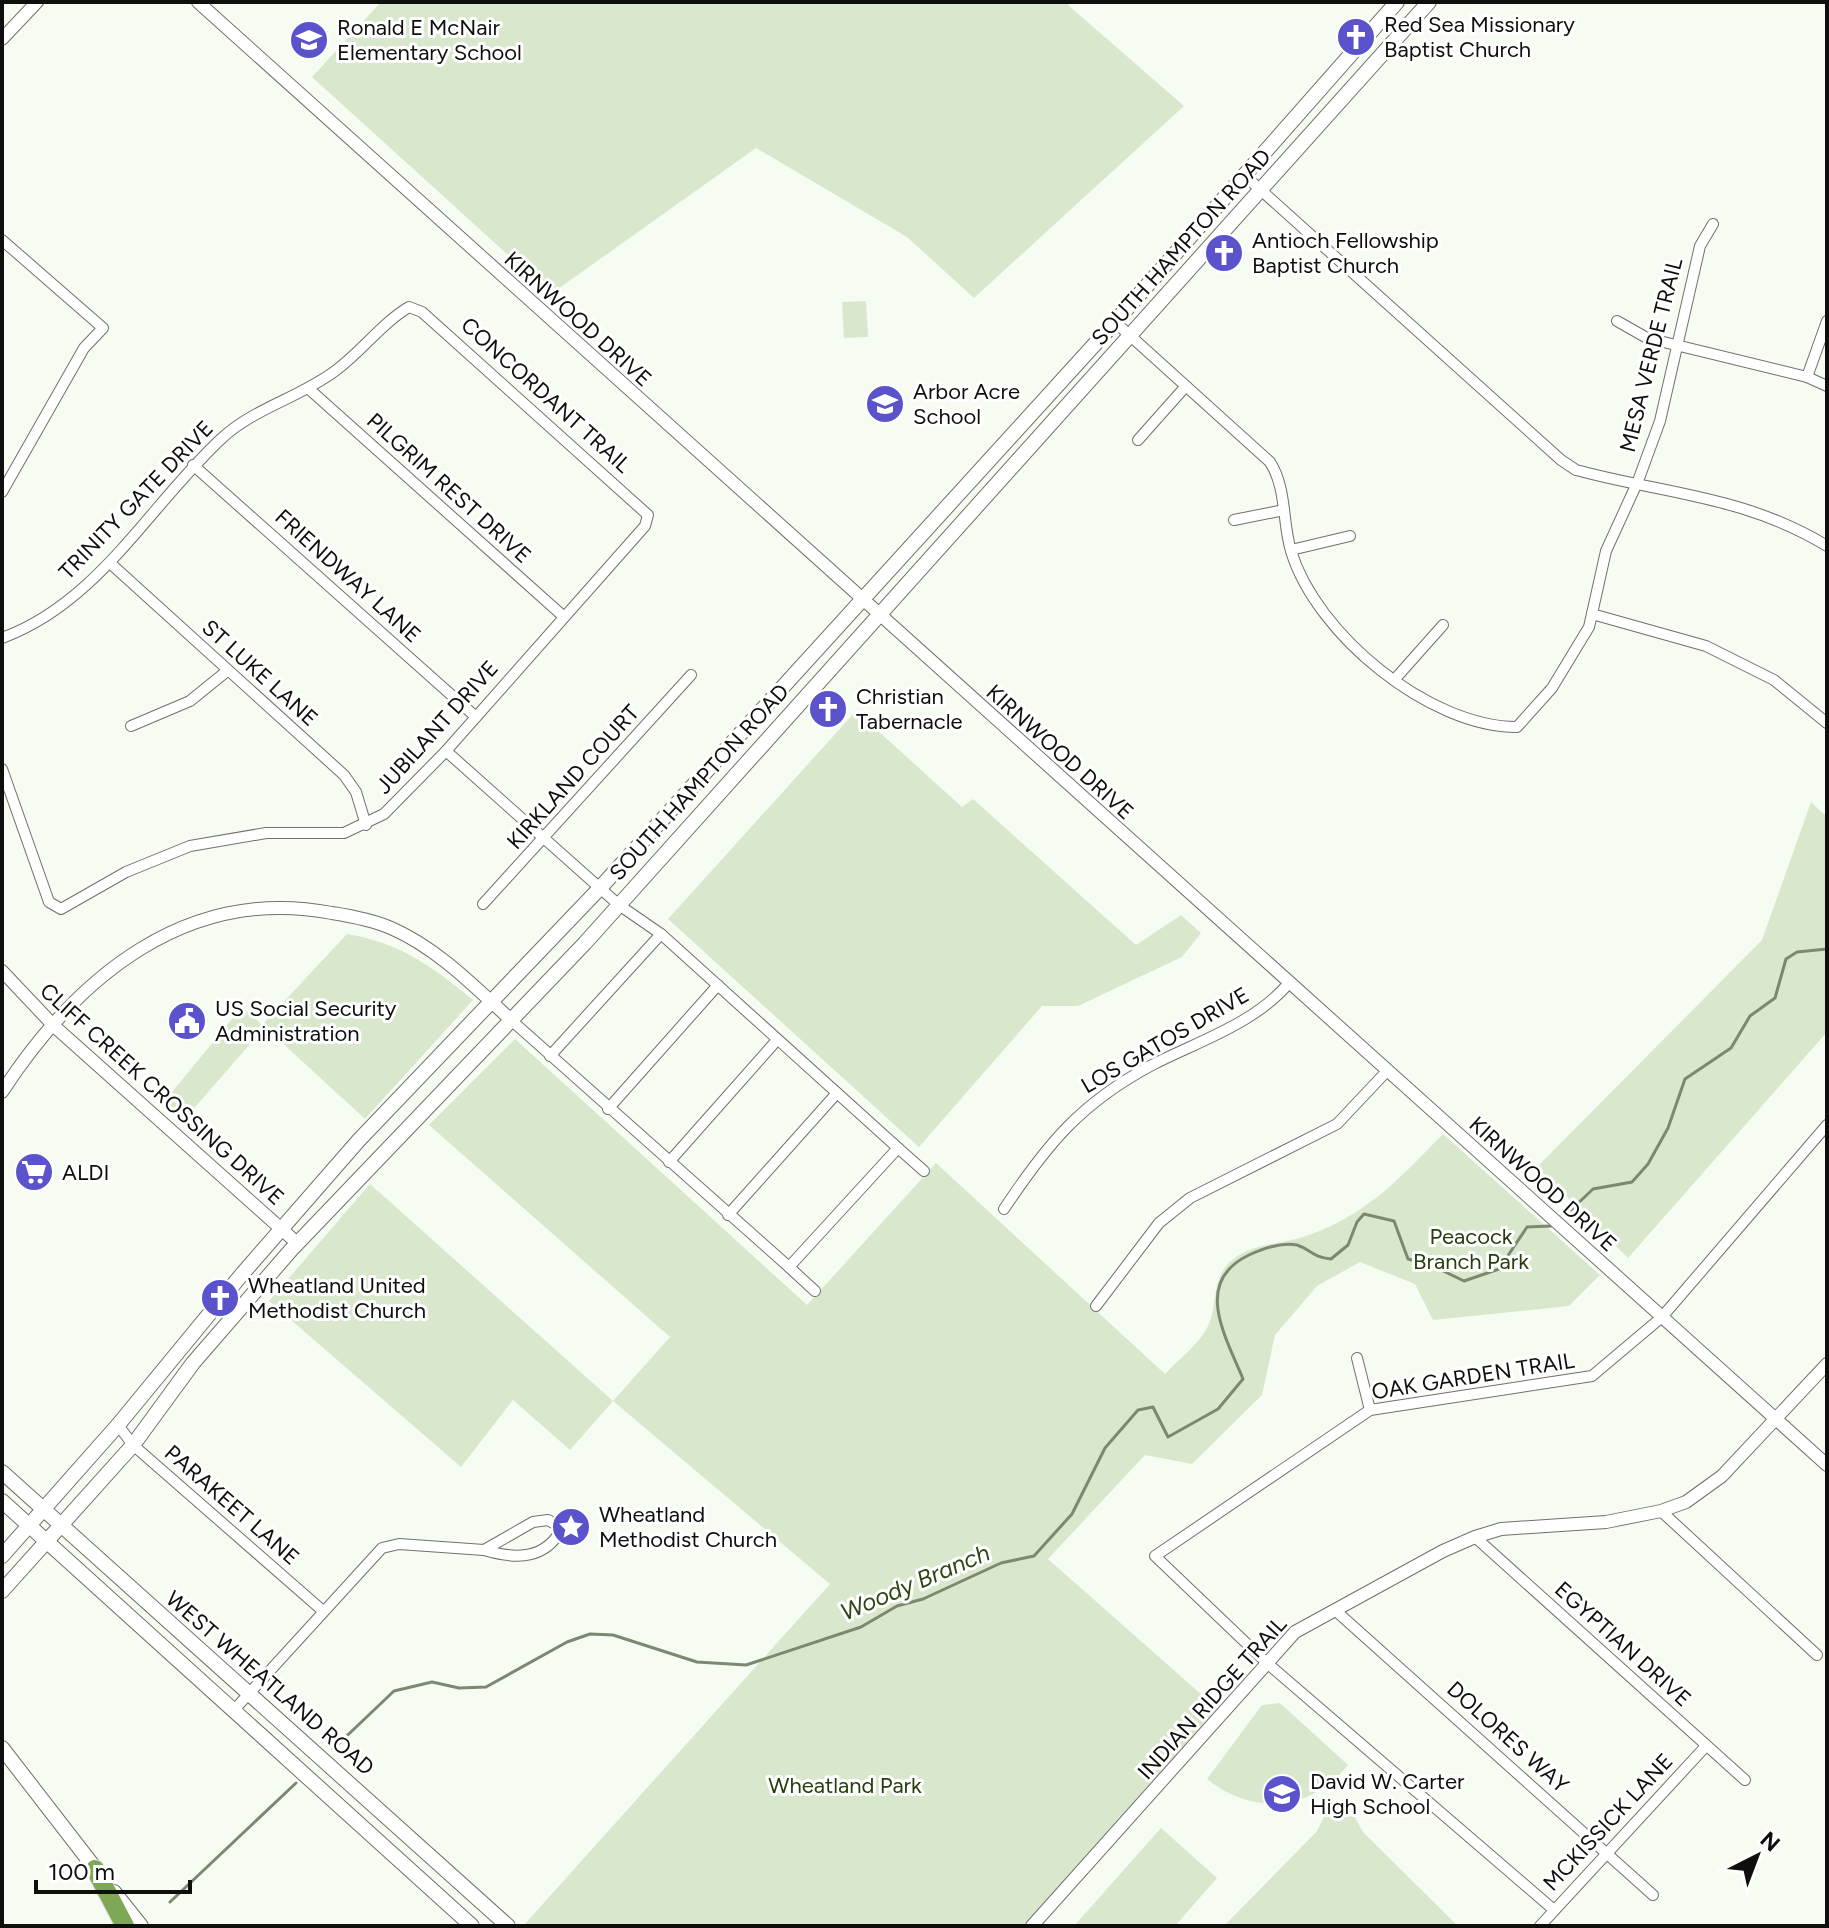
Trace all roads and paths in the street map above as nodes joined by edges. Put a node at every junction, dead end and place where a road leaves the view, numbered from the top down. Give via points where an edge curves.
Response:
1 (37, 2) edge
2 (198, 2) edge
3 (1397, 2) edge
4 (1429, 2) edge
5 (2, 39) edge
6 (1243, 174) junction
7 (1261, 193) junction
8 (1713, 224) dead end
9 (2, 240) edge
10 (415, 308) joint
11 (1617, 321) dead end
12 (1827, 321) edge
13 (1115, 322) junction
14 (1129, 335) junction
15 (1679, 343) junction
16 (1807, 377) junction
17 (1186, 386) junction
18 (1827, 386) edge
19 (309, 389) junction
20 (1138, 440) dead end
21 (193, 465) junction
22 (1638, 481) junction
23 (2, 492) edge
24 (1284, 510) junction
25 (648, 515) joint
26 (1234, 520) dead end
27 (1350, 536) dead end
28 (1827, 546) edge
29 (1291, 550) junction
30 (110, 563) junction
31 (859, 599) junction
32 (1592, 614) junction
33 (563, 616) junction
34 (878, 616) junction
35 (1443, 625) dead end
36 (2, 638) edge
37 (227, 671) junction
38 (691, 675) dead end
39 (1395, 679) junction
40 (476, 717) junction
41 (1827, 723) edge
42 (131, 726) dead end
43 (446, 751) junction
44 (2, 769) edge
45 (366, 825) junction
46 (544, 840) junction
47 (600, 888) junction
48 (483, 904) dead end
49 (619, 905) junction
50 (661, 934) junction
51 (2, 971) edge
52 (1289, 983) junction
53 (718, 985) junction
54 (492, 1003) junction
55 (511, 1020) junction
56 (54, 1026) junction
57 (777, 1040) junction
58 (550, 1056) junction
59 (1387, 1071) junction
60 (2, 1092) edge
61 (837, 1093) junction
62 (608, 1109) junction
63 (1827, 1125) edge
64 (359, 1140) junction
65 (898, 1148) junction
66 (377, 1157) junction
67 (669, 1162) junction
68 (924, 1171) dead end
69 (1004, 1209) dead end
70 (728, 1215) junction
71 (282, 1229) junction
72 (297, 1243) junction
73 (789, 1267) junction
74 (815, 1291) dead end
75 (1096, 1306) dead end
76 (1662, 1317) junction
77 (1357, 1358) dead end
78 (1827, 1364) edge
79 (1370, 1410) junction
80 (1778, 1420) junction
81 (118, 1425) junction
82 (133, 1445) junction
83 (1827, 1465) edge
84 (2, 1472) edge
85 (2, 1501) edge
86 (43, 1510) junction
87 (1661, 1511) junction
88 (29, 1526) junction
89 (61, 1526) junction
90 (1475, 1537) junction
91 (46, 1542) junction
92 (484, 1550) junction
93 (2, 1556) edge
94 (2, 1591) edge
95 (323, 1611) junction
96 (1336, 1611) junction
97 (1817, 1655) dead end
98 (1267, 1663) junction
99 (249, 1690) junction
100 (234, 1710) junction
101 (1706, 1746) junction
102 (2, 1748) edge
103 (1745, 1780) dead end
104 (1608, 1852) junction
105 (95, 1869) junction
106 (450, 1872) junction
107 (433, 1890) junction
108 (1653, 1895) dead end
109 (1554, 1910) junction
110 (125, 1926) edge
111 (141, 1926) edge
112 (472, 1926) edge
113 (508, 1926) edge
114 (1032, 1926) edge
115 (1540, 1926) edge

1 - 5 street
2 - 31 street, KIRNWOOD DRIVE
3 - 6 main road, SOUTH HAMPTON ROAD
4 - 7 main road, SOUTH HAMPTON ROAD
6 - 7 street
6 - 13 main road, SOUTH HAMPTON ROAD
7 - 14 main road, SOUTH HAMPTON ROAD
7 - 22 street via 1561,460 1576,470
8 - 15 street, MESA VERDE TRAIL via 1700,246
9 - 23 street via 103,328 84,348
10 - 19 street, TRINITY GATE DRIVE via 405,309
10 - 25 street, CONCORDANT TRAIL
11 - 15 street via 1647,338
12 - 16 street
13 - 14 street
13 - 31 main road, SOUTH HAMPTON ROAD
14 - 17 street
14 - 34 main road, SOUTH HAMPTON ROAD
15 - 16 street
15 - 22 street, MESA VERDE TRAIL via 1660,421
16 - 18 street
17 - 20 street
17 - 24 street via 1270,462 1278,475
19 - 21 street, TRINITY GATE DRIVE via 241,422
19 - 33 street, PILGRIM REST DRIVE
21 - 30 street, TRINITY GATE DRIVE
21 - 40 street, FRIENDWAY LANE
22 - 28 street via 1725,501
22 - 32 street, MESA VERDE TRAIL via 1606,551
24 - 26 street
24 - 29 street
25 - 33 street, JUBILANT DRIVE via 645,526
27 - 29 street
29 - 39 street via 1322,612
30 - 36 street, TRINITY GATE DRIVE via 53,614
30 - 37 street, ST LUKE LANE
31 - 34 street, KIRNWOOD DRIVE
31 - 47 main road, SOUTH HAMPTON ROAD
32 - 39 street, MESA VERDE TRAIL via 1577,649 1517,727 1490,724 1415,696
32 - 41 street via 1706,646 1774,680
33 - 40 street, JUBILANT DRIVE
34 - 49 main road, SOUTH HAMPTON ROAD
34 - 52 street, KIRNWOOD DRIVE
35 - 39 street
37 - 42 street via 190,701
37 - 45 street, ST LUKE LANE via 344,775 356,792
38 - 46 street, KIRKLAND COURT
40 - 43 street, JUBILANT DRIVE
43 - 45 street, JUBILANT DRIVE via 391,809
43 - 46 street
44 - 45 street, JUBILANT DRIVE via 49,902 61,909 126,872 190,846 266,833 335,834
46 - 47 street
46 - 48 street, KIRKLAND COURT
47 - 49 street
47 - 54 main road, SOUTH HAMPTON ROAD
49 - 50 street
49 - 55 main road, SOUTH HAMPTON ROAD
50 - 53 street
50 - 58 street
51 - 56 street, CLIFF CREEK CROSSING DRIVE
52 - 59 street, KIRNWOOD DRIVE
52 - 69 street, LOS GATOS DRIVE via 1260,1011 1090,1104 1051,1144
53 - 57 street
53 - 62 street
54 - 55 street
54 - 56 street via 424,946 389,927 312,909 266,908 208,917 145,944 99,978
54 - 64 main road, SOUTH HAMPTON ROAD
55 - 58 street
55 - 66 main road, SOUTH HAMPTON ROAD
56 - 60 street
56 - 71 street, CLIFF CREEK CROSSING DRIVE
57 - 61 street
57 - 67 street
58 - 62 street
59 - 75 street via 1337,1124 1172,1211
59 - 76 street, KIRNWOOD DRIVE
61 - 65 street
61 - 70 street
62 - 67 street
63 - 76 street, OAK GARDEN TRAIL
64 - 66 main road
64 - 71 main road, SOUTH HAMPTON ROAD
65 - 68 street
65 - 73 street
66 - 72 main road, SOUTH HAMPTON ROAD
67 - 70 street
70 - 73 street
71 - 72 street, CLIFF CREEK CROSSING DRIVE
71 - 81 main road, SOUTH HAMPTON ROAD
72 - 82 main road, SOUTH HAMPTON ROAD via 193,1363
73 - 74 street
76 - 79 street, OAK GARDEN TRAIL via 1592,1376
76 - 80 street, KIRNWOOD DRIVE
77 - 79 street
78 - 80 street, INDIAN RIDGE TRAIL
79 - 98 street, OAK GARDEN TRAIL via 1155,1556
80 - 83 street, KIRNWOOD DRIVE
80 - 87 street, INDIAN RIDGE TRAIL via 1708,1488
81 - 82 street, PARAKEET LANE
81 - 86 main road, SOUTH HAMPTON ROAD
82 - 89 main road, SOUTH HAMPTON ROAD
82 - 95 street, PARAKEET LANE
84 - 86 main road, WEST WHEATLAND ROAD
85 - 88 main road, WEST WHEATLAND ROAD
86 - 88 main road, SOUTH HAMPTON ROAD
86 - 89 main road, WEST WHEATLAND ROAD
87 - 90 street, INDIAN RIDGE TRAIL via 1606,1522 1501,1529
87 - 97 street
88 - 91 main road, WEST WHEATLAND ROAD
88 - 93 main road, SOUTH HAMPTON ROAD
89 - 91 main road, SOUTH HAMPTON ROAD
89 - 99 main road, WEST WHEATLAND ROAD
90 - 96 street, INDIAN RIDGE TRAIL
90 - 101 street, EGYPTIAN DRIVE
91 - 94 main road, SOUTH HAMPTON ROAD
91 - 100 main road, WEST WHEATLAND ROAD
92 - 92 street via 533,1522 548,1520 559,1526 555,1540 532,1554 503,1556
92 - 95 street via 389,1546 376,1553
95 - 99 street
96 - 98 street, INDIAN RIDGE TRAIL via 1295,1632
96 - 104 street, DOLORES WAY
98 - 109 street
98 - 114 street, INDIAN RIDGE TRAIL
99 - 100 street
99 - 106 main road, WEST WHEATLAND ROAD
100 - 107 main road, WEST WHEATLAND ROAD
101 - 103 street, EGYPTIAN DRIVE
101 - 104 street, MCKISSICK LANE
102 - 105 main road
104 - 108 street, DOLORES WAY
104 - 109 street, MCKISSICK LANE
105 - 110 highway
105 - 111 main road
106 - 107 main road
106 - 113 main road, WEST WHEATLAND ROAD
107 - 112 main road, WEST WHEATLAND ROAD
109 - 115 street, MCKISSICK LANE

